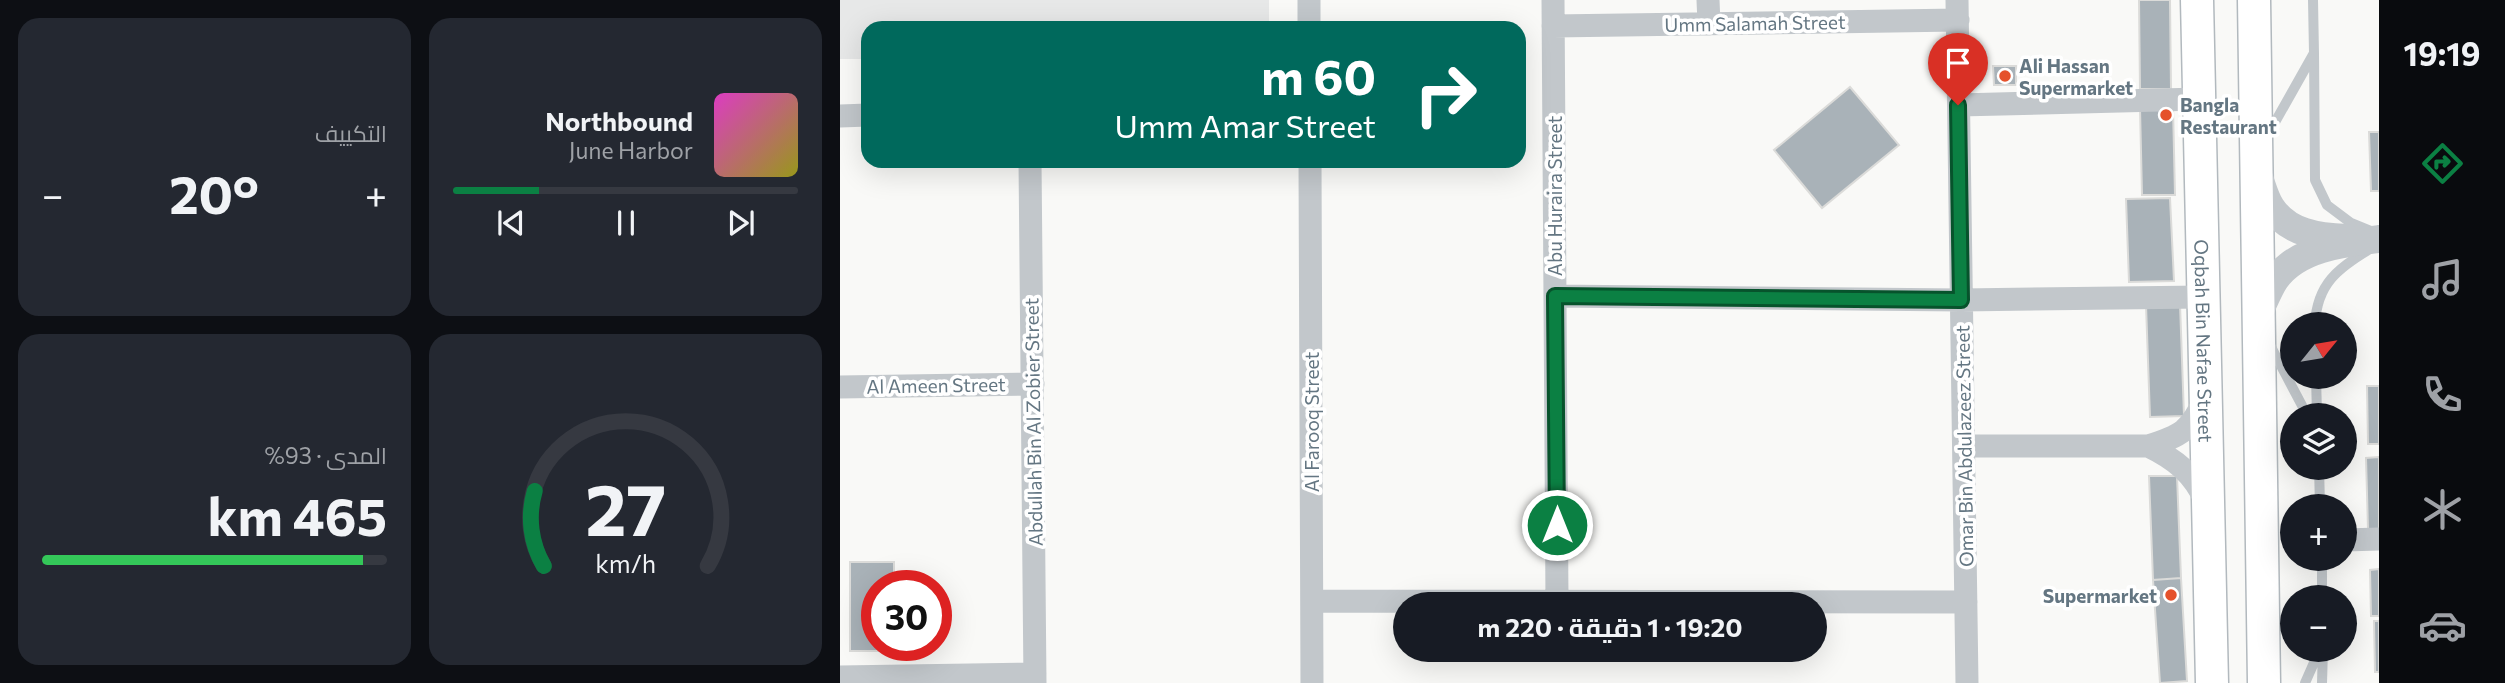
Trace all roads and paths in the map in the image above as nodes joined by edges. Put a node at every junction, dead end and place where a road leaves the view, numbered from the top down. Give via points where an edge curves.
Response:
1 (1309, 0) edge
2 (1553, 0) edge
3 (1708, 0) edge
4 (2197, 0) edge
5 (2255, 0) edge
6 (2313, 0) edge
7 (1957, 10) edge
8 (1309, 21) edge
9 (1709, 24) junction
10 (1553, 26) junction
11 (2314, 53) junction
12 (2199, 99) junction
13 (1958, 105) junction
14 (861, 115) edge
15 (840, 116) edge
16 (2257, 164) junction
17 (1030, 168) edge
18 (1310, 168) edge
19 (2377, 239) edge
20 (1555, 296) junction
21 (2203, 297) junction
22 (1961, 300) junction
23 (2316, 312) edge
24 (2260, 318) junction
25 (1032, 384) junction
26 (840, 387) edge
27 (2205, 399) junction
28 (2301, 403) edge
29 (1964, 446) junction
30 (2147, 446) junction
31 (2208, 505) junction
32 (2379, 539) edge
33 (2357, 540) edge
34 (1557, 592) edge
35 (1312, 601) junction
36 (1393, 601) edge
37 (1827, 602) edge
38 (1966, 602) junction
39 (2315, 662) edge
40 (2321, 662) edge
41 (840, 677) edge
42 (1035, 678) edge
43 (1312, 683) edge
44 (1968, 683) edge
45 (2212, 683) edge
46 (2264, 683) edge
47 (2305, 683) edge
48 (2322, 683) edge

1 - 8 street
2 - 10 street, Abu Huraira Street
3 - 9 street
4 - 12 main road, Oqbah Bin Nafae Street
5 - 16 main road
6 - 11 lane
7 - 9 street, Umm Salamah Street
7 - 13 street, Omar Bin Abdulazeez Street
9 - 10 street, Umm Salamah Street
10 - 20 street, Abu Huraira Street
11 - 16 lane
11 - 19 lane via 2315,180 2327,205
12 - 13 street
12 - 21 main road, Oqbah Bin Nafae Street
13 - 22 street, Omar Bin Abdulazeez Street
14 - 15 street
16 - 19 street via 2271,207 2290,227 2326,237
16 - 24 main road
17 - 25 street, Abdullah Bin Al Zobier Street
18 - 35 street, Al Farooq Street
19 - 23 lane via 2328,281
19 - 24 street via 2322,249 2295,260 2275,279
20 - 22 street
20 - 34 street, Abu Huraira Street
21 - 22 street
21 - 27 main road, Oqbah Bin Nafae Street
22 - 29 street, Omar Bin Abdulazeez Street
24 - 28 lane
24 - 46 main road
25 - 26 street, Al Ameen Street
25 - 42 street, Abdullah Bin Al Zobier Street
27 - 30 street via 2194,422 2173,438
27 - 31 main road, Oqbah Bin Nafae Street
29 - 30 street
29 - 38 street, Omar Bin Abdulazeez Street
30 - 31 street via 2185,469
31 - 45 main road, Oqbah Bin Nafae Street
32 - 33 street
35 - 36 street
35 - 43 street, Al Farooq Street
37 - 38 street
38 - 44 street, Omar Bin Abdulazeez Street
39 - 47 lane
40 - 48 lane
41 - 42 street

